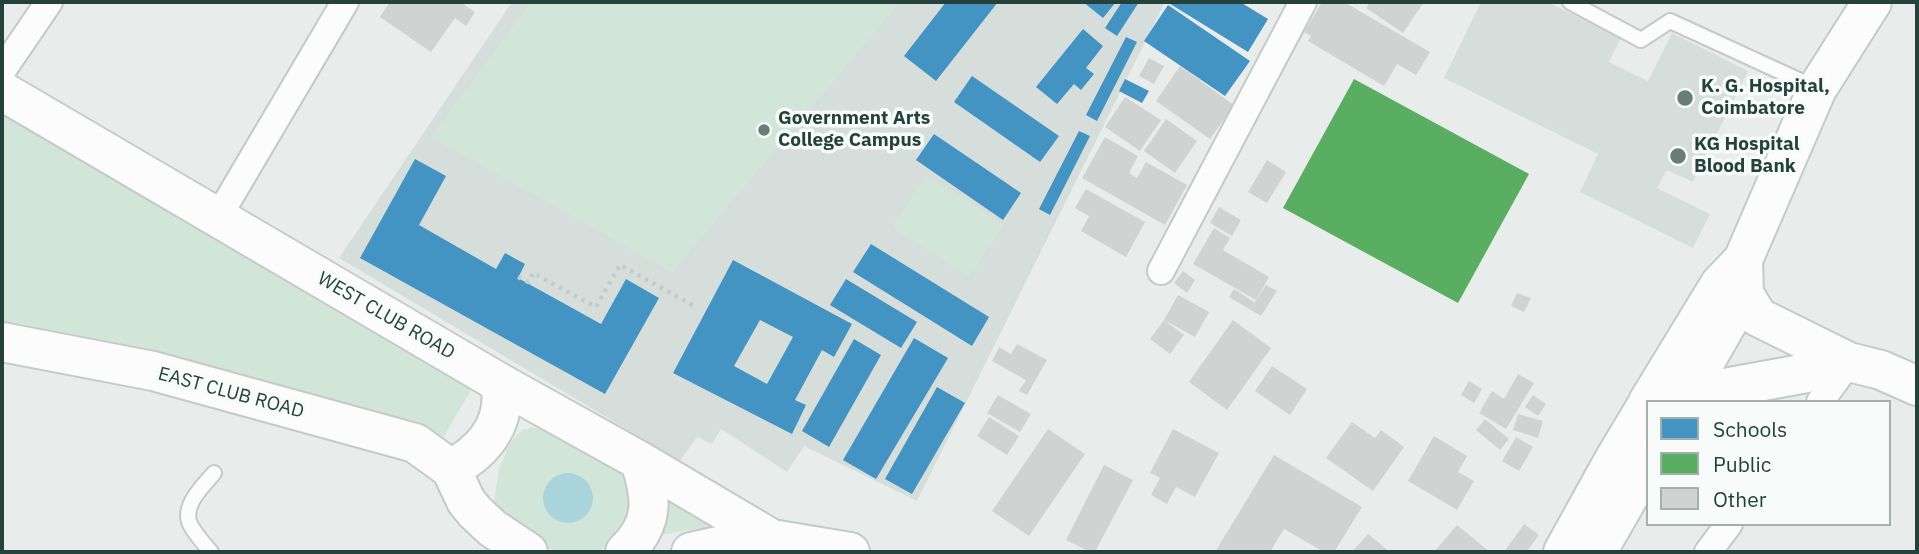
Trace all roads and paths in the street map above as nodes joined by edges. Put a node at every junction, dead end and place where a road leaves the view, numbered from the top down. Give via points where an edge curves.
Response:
1 (48, 2) edge
2 (345, 2) edge
3 (1303, 2) edge
4 (1570, 2) edge
5 (1860, 9) edge
6 (2, 71) edge
7 (1817, 89) junction
8 (2, 90) edge
9 (218, 217) junction
10 (1161, 271) dead end
11 (519, 276) dead end
12 (1743, 277) junction
13 (696, 307) dead end
14 (2, 342) edge
15 (1849, 362) junction
16 (500, 383) junction
17 (1917, 386) edge
18 (1690, 388) edge
19 (1649, 400) edge
20 (1821, 400) edge
21 (1646, 405) edge
22 (640, 461) junction
23 (1646, 466) edge
24 (451, 469) junction
25 (214, 473) dead end
26 (475, 512) junction
27 (1728, 526) edge
28 (772, 539) junction
29 (211, 552) edge
30 (486, 552) edge
31 (528, 552) edge
32 (625, 552) edge
33 (691, 552) edge
34 (850, 552) edge
35 (1563, 552) edge
36 (1597, 552) edge
37 (1708, 552) edge

1 - 6 street
2 - 9 street
3 - 10 street
4 - 7 lane via 1641,40 1670,21
5 - 7 street
7 - 12 street
8 - 9 street, WEST CLUB ROAD
9 - 16 street, WEST CLUB ROAD
11 - 13 path via 528,282 533,273 596,307 620,265
12 - 15 street via 1758,317
12 - 18 street
12 - 19 street via 1720,284
14 - 24 street, EAST CLUB ROAD via 153,371 415,443
15 - 17 street
15 - 18 street via 1807,373
15 - 20 street
16 - 22 street, WEST CLUB ROAD
16 - 24 street via 503,397 493,433 480,449
21 - 35 street
22 - 28 street, WEST CLUB ROAD
22 - 32 street via 649,508 646,524
23 - 36 street
24 - 26 street
25 - 29 lane via 188,510 189,523
26 - 30 street
26 - 31 street
27 - 37 street
28 - 33 street
28 - 34 street

